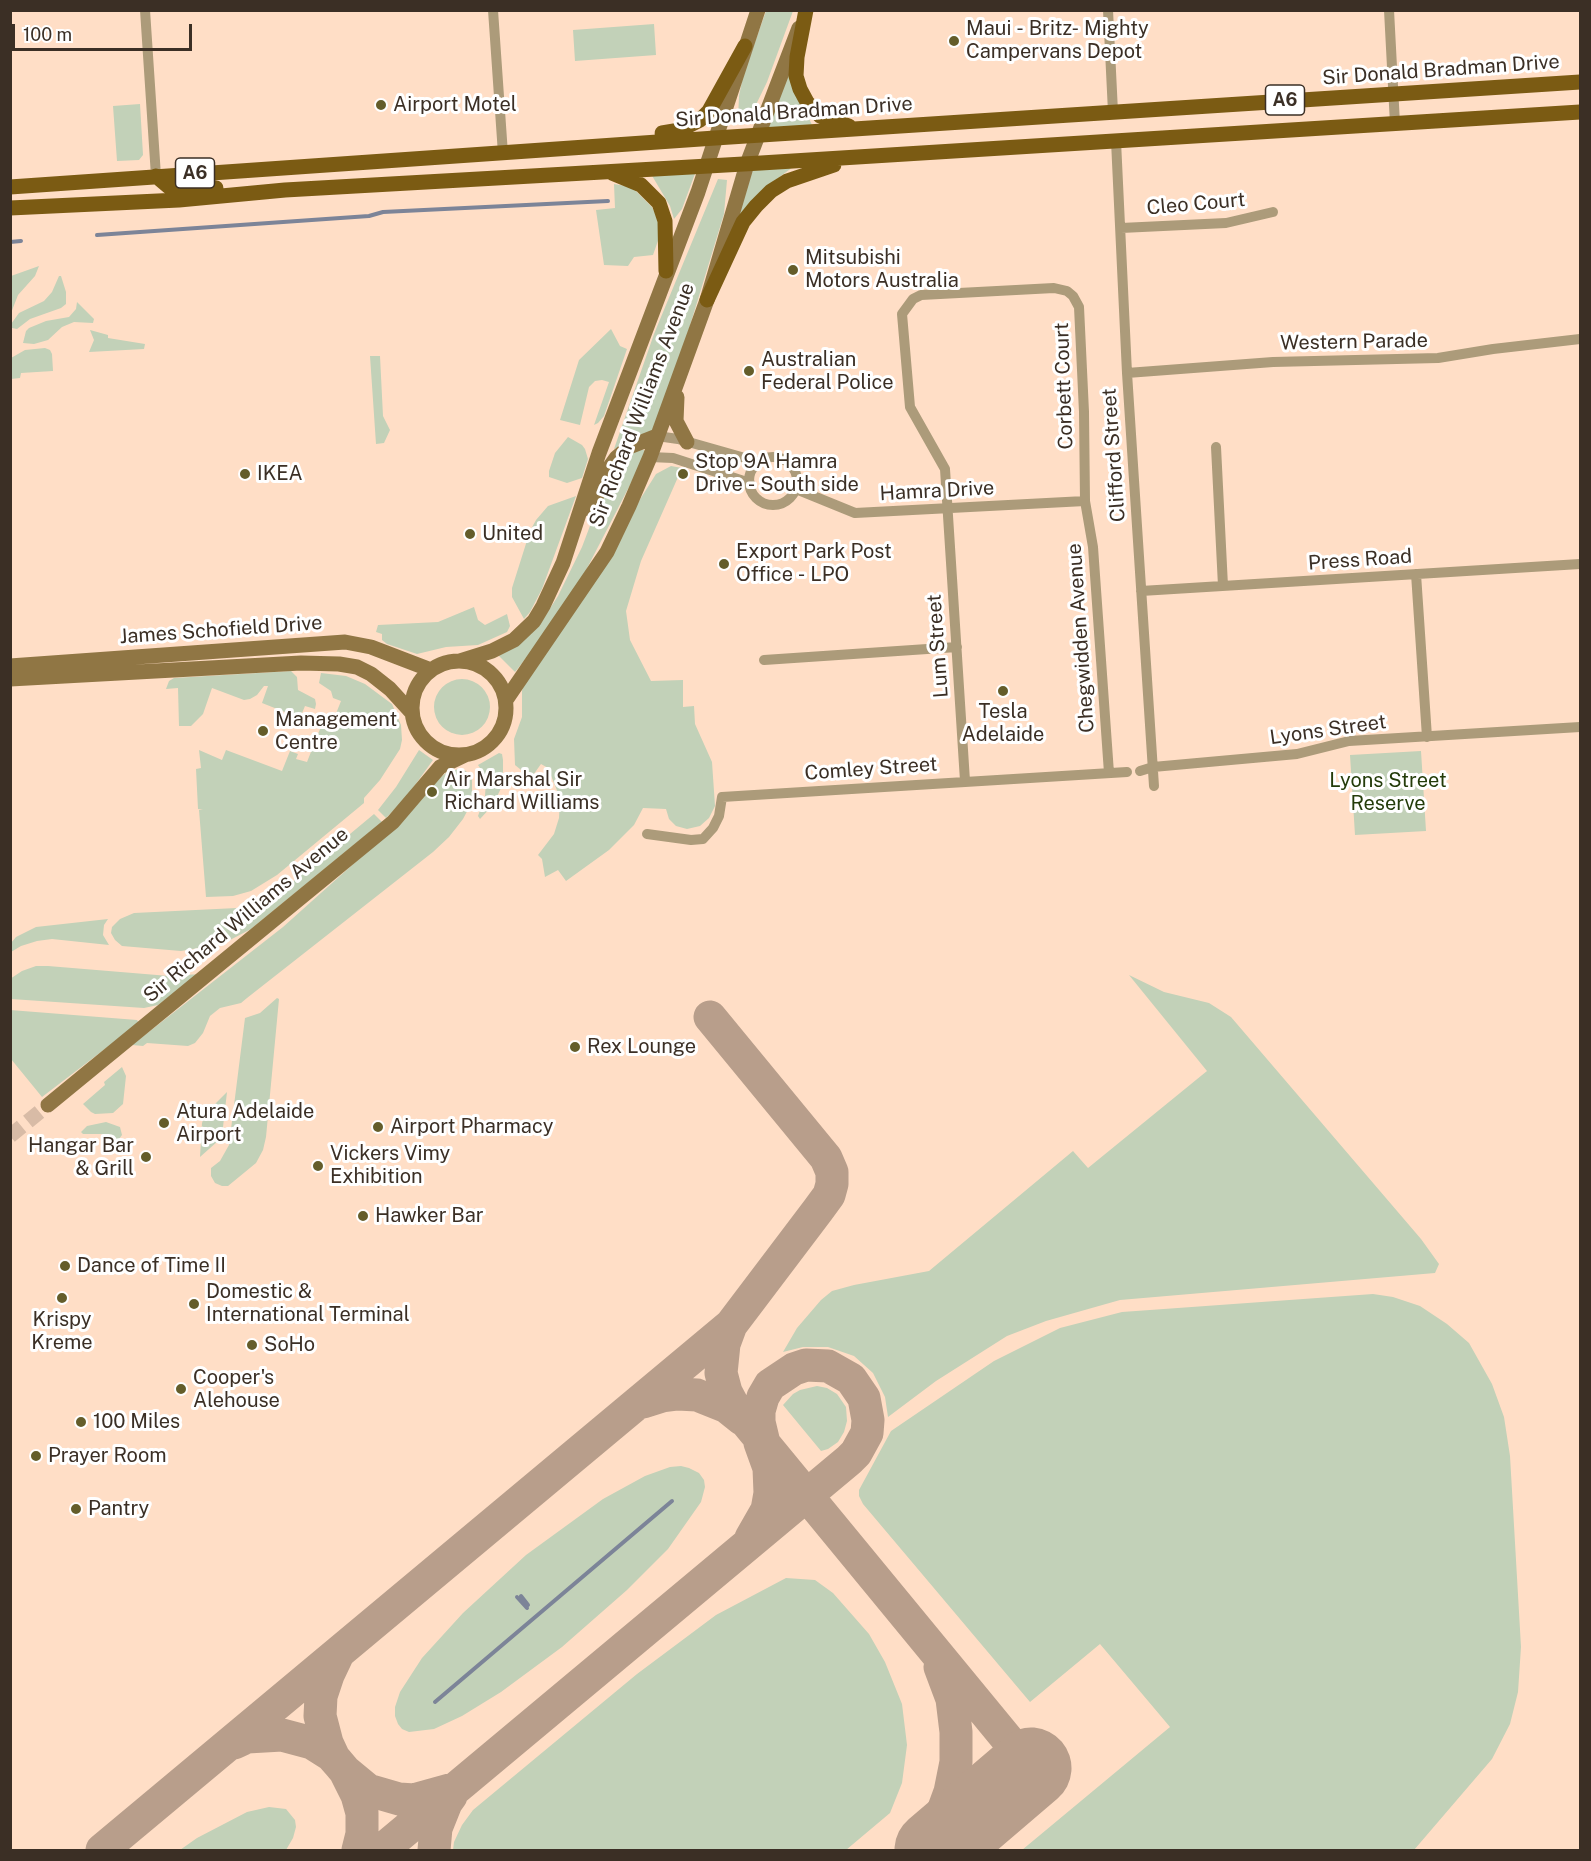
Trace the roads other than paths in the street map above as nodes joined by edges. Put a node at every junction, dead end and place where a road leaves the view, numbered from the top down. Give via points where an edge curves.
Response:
1 (145, 10) edge
2 (493, 10) edge
3 (758, 10) edge
4 (806, 10) edge
5 (1108, 10) edge
6 (1389, 10) edge
7 (745, 46) junction
8 (1581, 82) edge
9 (1394, 93) junction
10 (1113, 112) junction
11 (1580, 112) edge
12 (1581, 123) edge
13 (1395, 124) junction
14 (858, 128) junction
15 (757, 135) junction
16 (716, 138) junction
17 (1116, 141) junction
18 (588, 147) junction
19 (503, 154) junction
20 (881, 156) junction
21 (747, 164) junction
22 (706, 166) junction
23 (609, 172) junction
24 (156, 176) junction
25 (10, 187) edge
26 (285, 190) junction
27 (10, 208) edge
28 (1273, 212) dead end
29 (1121, 228) junction
30 (666, 271) junction
31 (706, 300) junction
32 (1581, 339) edge
33 (680, 373) junction
34 (1127, 373) junction
35 (657, 436) junction
36 (687, 442) junction
37 (1216, 447) dead end
38 (650, 457) junction
39 (759, 462) junction
40 (750, 483) junction
41 (795, 489) junction
42 (1085, 501) junction
43 (948, 508) junction
44 (563, 563) junction
45 (1581, 564) edge
46 (1416, 574) junction
47 (1223, 586) junction
48 (1141, 591) junction
49 (957, 647) junction
50 (764, 660) dead end
51 (460, 661) junction
52 (10, 666) edge
53 (431, 670) junction
54 (10, 679) edge
55 (506, 700) junction
56 (412, 713) junction
57 (1581, 727) edge
58 (1427, 736) junction
59 (467, 754) junction
60 (1153, 767) junction
61 (1140, 771) dead end
62 (1126, 772) dead end
63 (1109, 773) junction
64 (965, 781) junction
65 (1154, 786) dead end
66 (647, 834) dead end
67 (48, 1105) tunnel mouth

1 - 24 street
2 - 19 street
3 - 7 main road, Sir Richard Williams Avenue
4 - 14 main road via 796,76 800,88 820,116
4 - 15 main road, Sir Richard Williams Avenue
5 - 10 street
6 - 9 street
7 - 16 main road, Sir Richard Williams Avenue
7 - 18 main road via 709,111 700,120 680,130
8 - 9 main road, Sir Donald Bradman Drive / A6
9 - 10 main road, Sir Donald Bradman Drive / A6
9 - 13 street
10 - 14 main road, Sir Donald Bradman Drive / A6
11 - 12 street
11 - 13 main road, A6
13 - 17 main road, A6
14 - 15 main road, Sir Donald Bradman Drive / A6
15 - 16 main road, Sir Donald Bradman Drive / A6
15 - 21 main road, Sir Richard Williams Avenue
16 - 18 main road, Sir Donald Bradman Drive / A6
16 - 22 main road, Sir Richard Williams Avenue
17 - 20 main road, A6
17 - 29 street, Clifford Street
18 - 19 main road, Sir Donald Bradman Drive / A6
19 - 24 main road, Sir Donald Bradman Drive / A6
20 - 21 main road, A6
20 - 31 main road via 815,170 771,191 743,222
21 - 22 main road, A6
21 - 31 main road, Sir Richard Williams Avenue
22 - 23 main road, A6
22 - 30 main road, Sir Richard Williams Avenue
23 - 26 main road, A6
23 - 30 main road via 641,185 659,202 664,221
24 - 25 main road, Sir Donald Bradman Drive / A6
24 - 26 main road via 169,187
26 - 27 main road, A6 via 179,200
28 - 29 street, Cleo Court via 1226,223
29 - 34 street, Clifford Street
30 - 44 main road, Sir Richard Williams Avenue
31 - 33 main road, Sir Richard Williams Avenue
32 - 34 street, Western Parade via 1438,358 1273,362
33 - 35 main road, Sir Richard Williams Avenue
33 - 36 main road via 675,411
34 - 48 street, Clifford Street
35 - 36 street
35 - 38 main road, Sir Richard Williams Avenue
35 - 44 main road via 629,447 606,472 585,525
36 - 39 street
37 - 47 street
38 - 40 street via 673,458
38 - 55 main road, Sir Richard Williams Avenue via 607,552
39 - 40 street
39 - 41 street via 774,457 788,462 796,474
40 - 41 street via 758,499 771,504 786,501
41 - 43 street, Hamra Drive via 855,513
42 - 43 street, Hamra Drive
42 - 43 street, Corbett Court via 1079,307 1073,296 1054,288 921,295 902,314 910,407 945,469
42 - 63 street, Chegwidden Avenue via 1093,547
43 - 49 street, Lum Street
44 - 51 main road, Sir Richard Williams Avenue via 543,606 524,631 503,646
45 - 46 street, Press Road
46 - 47 street, Press Road
46 - 58 street
47 - 48 street, Press Road
48 - 60 street, Clifford Street
49 - 50 street
49 - 64 street, Lum Street
51 - 53 main road
51 - 55 main road via 485,668 495,676
52 - 53 main road, James Schofield Drive via 345,642 371,646
53 - 56 main road via 416,689
54 - 56 main road, James Schofield Drive via 339,664 371,674
55 - 59 main road via 501,731 486,747
56 - 59 main road via 416,728 427,743 445,753
57 - 58 street, Lyons Street
58 - 60 street, Lyons Street via 1349,741 1297,754
59 - 67 main road, Sir Richard Williams Avenue via 440,767 393,822
60 - 61 street, Lyons Street
60 - 65 street, Clifford Street
62 - 63 street, Comley Street
63 - 64 street, Comley Street
64 - 66 street, Comley Street via 722,797 719,816 703,839

